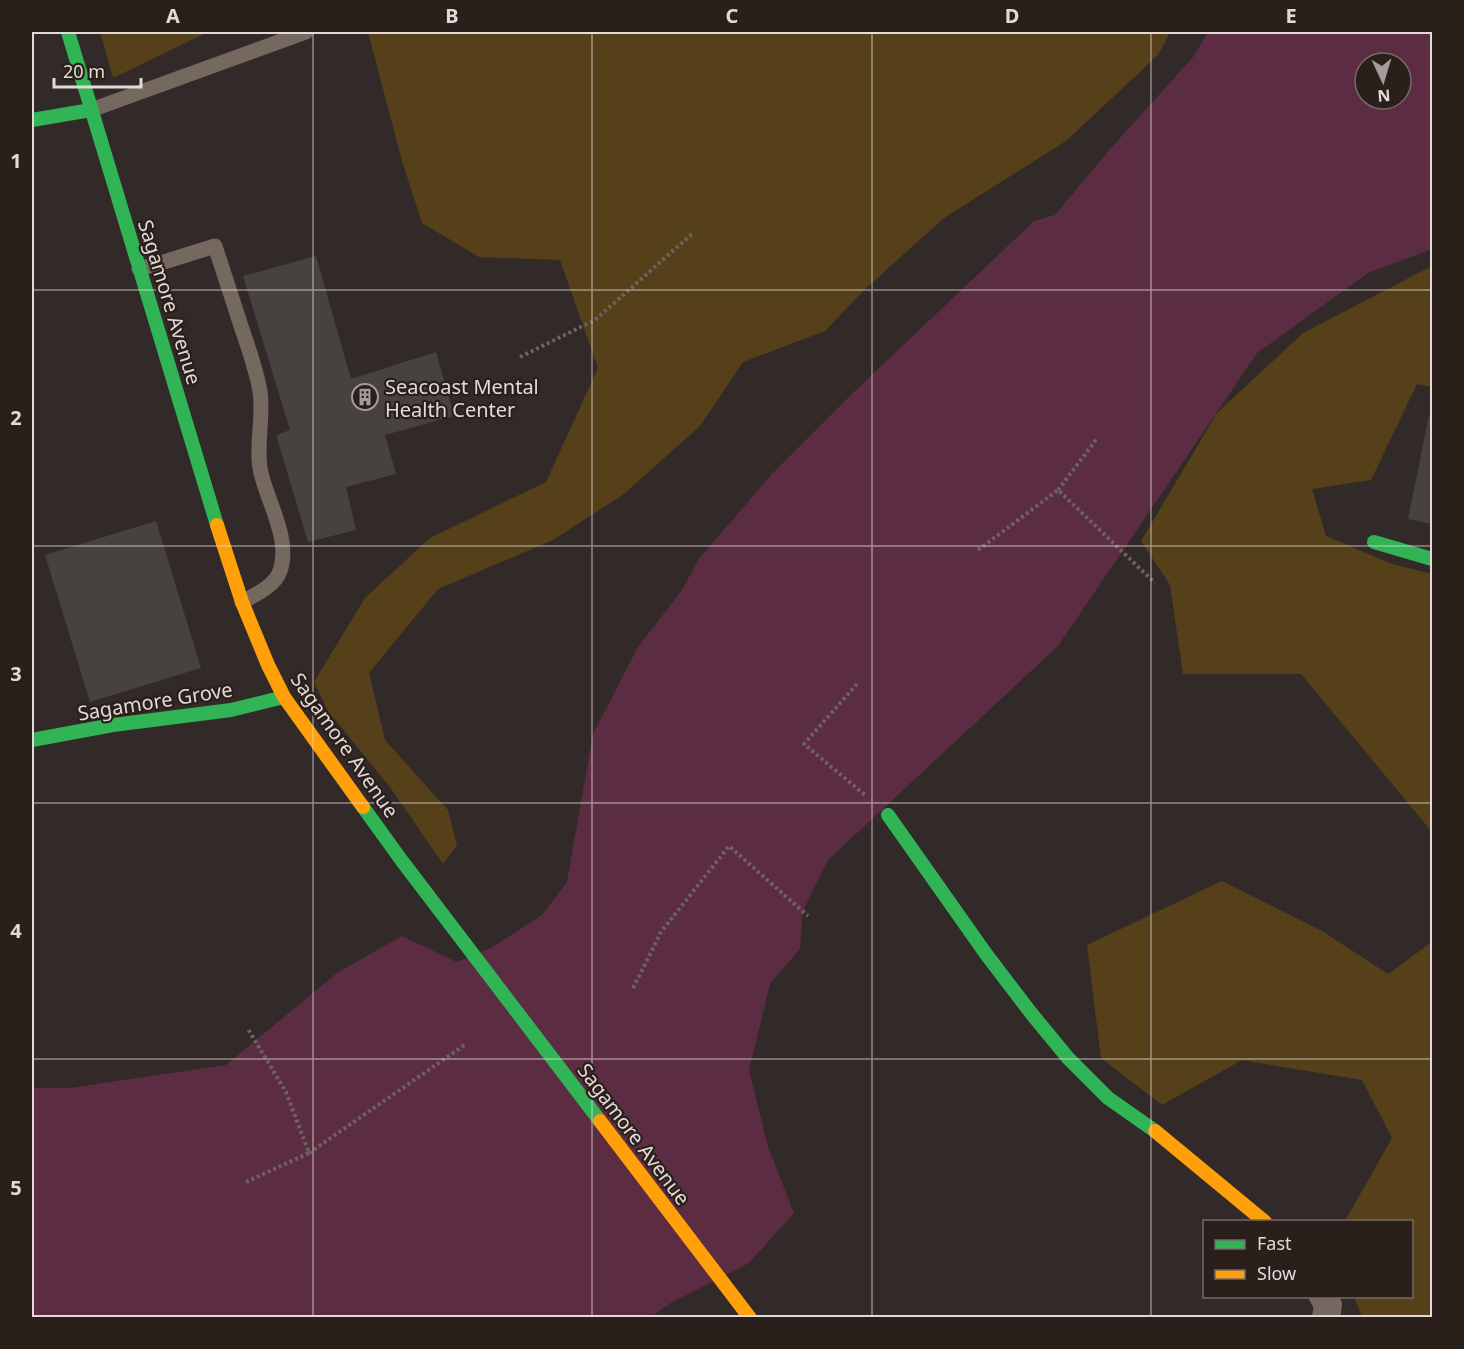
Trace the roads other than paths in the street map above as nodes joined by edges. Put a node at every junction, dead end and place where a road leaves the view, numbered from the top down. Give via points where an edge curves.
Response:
1 (68, 32) edge
2 (306, 32) edge
3 (91, 110) junction
4 (32, 120) edge
5 (139, 268) junction
6 (1374, 542) dead end
7 (1432, 559) edge
8 (242, 602) junction
9 (284, 697) junction
10 (32, 740) edge
11 (888, 815) road end
12 (1264, 1220) edge
13 (1324, 1298) edge
14 (750, 1317) edge
15 (1326, 1317) edge

1 - 3 main road, Sagamore Avenue
2 - 3 lane
3 - 4 main road
3 - 5 main road, Sagamore Avenue
5 - 8 main road, Sagamore Avenue
5 - 8 lane via 215,246 256,370 261,412 260,471 284,554 279,573 266,588
6 - 7 main road
8 - 9 main road, Sagamore Avenue
9 - 10 main road, Sagamore Grove via 231,710
9 - 14 main road, Sagamore Avenue via 402,861
11 - 12 main road via 986,954 1068,1058 1108,1098 1163,1137
13 - 15 street via 1328,1305

